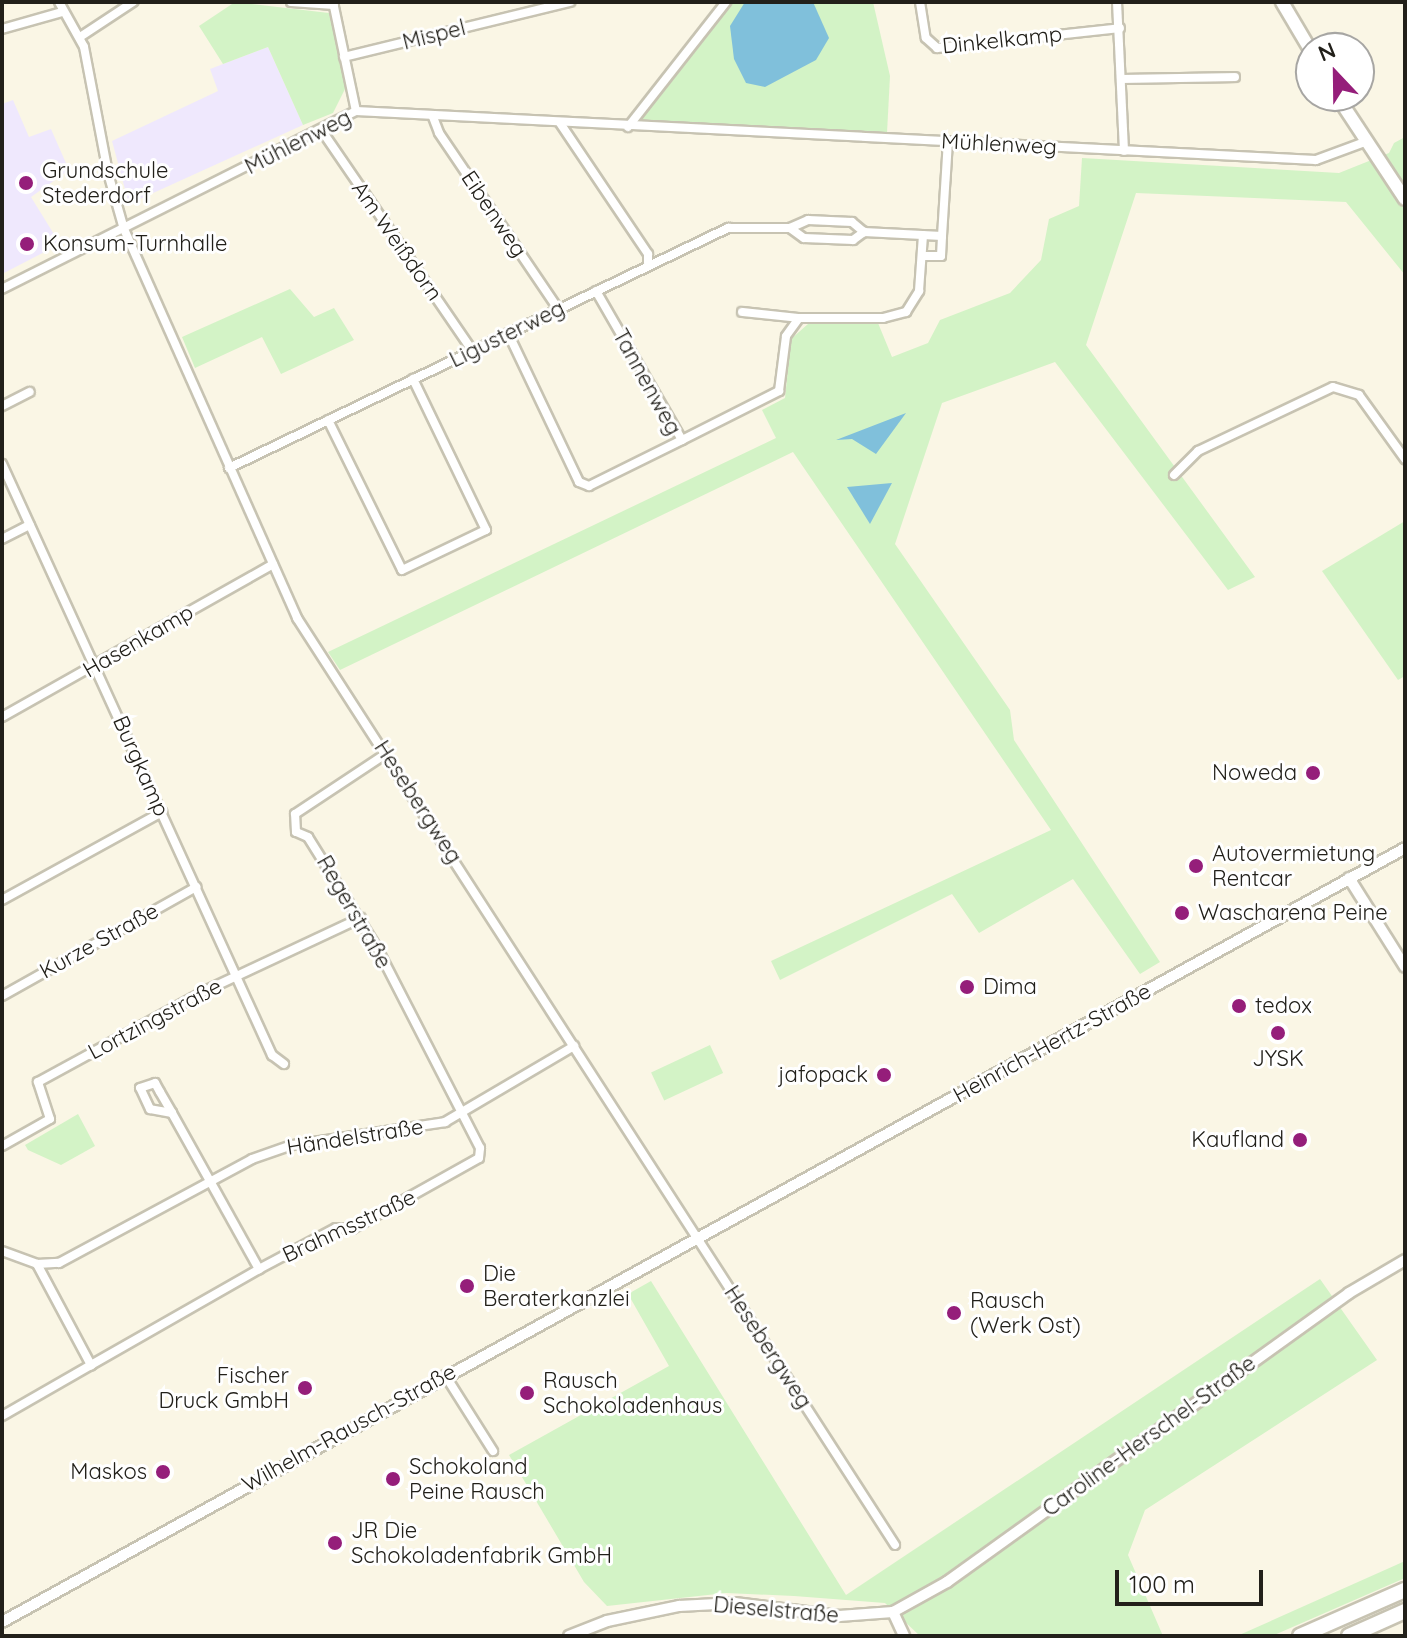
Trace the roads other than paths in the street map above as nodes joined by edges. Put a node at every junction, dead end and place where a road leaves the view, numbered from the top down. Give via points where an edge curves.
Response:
1 (133, 2) edge
2 (291, 2) edge
3 (570, 2) edge
4 (726, 2) edge
5 (920, 2) edge
6 (1117, 2) edge
7 (1282, 2) edge
8 (334, 4) edge
9 (60, 7) edge
10 (1120, 28) junction
11 (2, 29) edge
12 (1300, 32) edge
13 (80, 37) junction
14 (344, 57) junction
15 (1235, 77) dead end
16 (1125, 79) junction
17 (356, 111) junction
18 (1347, 112) edge
19 (433, 117) junction
20 (560, 123) junction
21 (628, 127) junction
22 (322, 131) junction
23 (948, 141) junction
24 (1365, 142) junction
25 (1124, 151) junction
26 (1405, 199) edge
27 (790, 228) junction
28 (124, 229) junction
29 (864, 232) junction
30 (923, 235) junction
31 (942, 236) junction
32 (922, 256) junction
33 (648, 263) junction
34 (2, 289) edge
35 (596, 291) junction
36 (558, 309) junction
37 (742, 312) dead end
38 (799, 318) junction
39 (508, 333) junction
40 (472, 350) junction
41 (413, 379) junction
42 (30, 392) dead end
43 (2, 406) edge
44 (328, 420) junction
45 (682, 440) junction
46 (1405, 459) edge
47 (2, 464) edge
48 (229, 468) junction
49 (1174, 475) dead end
50 (30, 525) junction
51 (2, 539) edge
52 (273, 564) junction
53 (95, 665) junction
54 (2, 717) edge
55 (387, 753) junction
56 (162, 812) junction
57 (1405, 848) edge
58 (1349, 878) junction
59 (196, 887) junction
60 (2, 900) edge
61 (361, 918) junction
62 (1405, 967) edge
63 (237, 977) junction
64 (2, 996) edge
65 (574, 1046) junction
66 (284, 1064) dead end
67 (172, 1113) dead end
68 (464, 1114) junction
69 (2, 1146) edge
70 (210, 1181) junction
71 (697, 1236) junction
72 (2, 1251) edge
73 (1405, 1260) edge
74 (37, 1264) junction
75 (259, 1269) junction
76 (91, 1365) junction
77 (445, 1375) junction
78 (2, 1416) edge
79 (493, 1451) dead end
80 (895, 1545) dead end
81 (1405, 1590) edge
82 (1405, 1611) edge
83 (893, 1612) junction
84 (2, 1622) edge
85 (569, 1636) edge
86 (904, 1636) edge
87 (1300, 1636) edge
88 (1349, 1636) edge

1 - 13 street
2 - 8 street
3 - 14 street, Mispel
4 - 21 street
5 - 10 street, Dinkelkamp via 926,38 937,48
6 - 10 street
7 - 12 main road
8 - 14 street
9 - 11 street
9 - 13 street, Hesebergweg
10 - 16 street
13 - 28 street, Hesebergweg
14 - 17 street
15 - 16 street
16 - 25 street
17 - 19 street, Mühlenweg
17 - 22 street, Mühlenweg
18 - 24 main road
19 - 20 street, Mühlenweg
19 - 36 street, Eibenweg
20 - 21 street, Mühlenweg
20 - 33 street via 648,254
21 - 23 street, Mühlenweg
22 - 28 street, Mühlenweg
22 - 40 street, Am Weißdorn
23 - 25 street, Mühlenweg
23 - 31 street
24 - 25 street, Mühlenweg via 1316,160
24 - 26 main road
27 - 29 street, Ligusterweg via 808,220 852,222
27 - 29 street, Ligusterweg via 804,238 853,240
27 - 33 street, Ligusterweg via 728,228
28 - 34 street, Mühlenweg
28 - 48 street, Hesebergweg
29 - 30 street, Ligusterweg
30 - 31 street, Ligusterweg
30 - 32 street
31 - 32 street via 941,256
32 - 38 street via 919,291 906,312 883,318
33 - 35 street, Ligusterweg
35 - 36 street, Ligusterweg
35 - 45 street, Tannenweg
36 - 39 street, Ligusterweg
37 - 38 street
38 - 45 street via 786,336 779,391
39 - 40 street, Ligusterweg
39 - 45 street, Tannenweg via 579,482 589,486
40 - 41 street, Ligusterweg
41 - 44 street, Ligusterweg
41 - 44 street via 486,530 402,570
42 - 43 street
44 - 48 street, Ligusterweg
46 - 49 street via 1359,395 1333,387 1198,451
47 - 50 street, Burgkamp
48 - 52 street, Hesebergweg
50 - 51 street
50 - 53 street, Burgkamp
52 - 53 street, Hasenkamp
52 - 55 street, Hesebergweg via 306,632
53 - 54 street, Hasenkamp
53 - 56 street, Burgkamp
55 - 61 street, Regerstraße via 295,814 296,832 308,837
55 - 65 street, Hesebergweg
56 - 59 street, Burgkamp
56 - 60 street
57 - 58 street, Heinrich-Hertz-Straße
58 - 62 street
58 - 71 street, Heinrich-Hertz-Straße
59 - 63 street, Burgkamp
59 - 64 street, Kurze Straße
61 - 63 street, Lortzingstraße
61 - 68 street, Regerstraße
63 - 66 street, Burgkamp via 272,1055
63 - 69 street, Lortzingstraße via 38,1082 50,1119
65 - 68 street, Händelstraße
65 - 71 street, Hesebergweg
67 - 70 street, Brahmsstraße
68 - 70 street, Händelstraße via 410,1131 292,1145
68 - 75 street, Brahmsstraße via 480,1148 476,1162 352,1229 336,1228
70 - 74 street, Händelstraße via 72,1258
70 - 75 street, Brahmsstraße
71 - 77 street, Wilhelm-Rausch-Straße
71 - 80 street, Hesebergweg
72 - 74 street
73 - 83 street, Caroline-Herschel-Straße via 1337,1301 947,1582
74 - 76 street
75 - 76 street, Brahmsstraße
76 - 78 street, Brahmsstraße
77 - 79 street
77 - 84 street, Wilhelm-Rausch-Straße
81 - 87 highway
82 - 88 highway
83 - 85 street, Dieselstraße via 839,1616 735,1603 679,1606 607,1621
83 - 86 street

